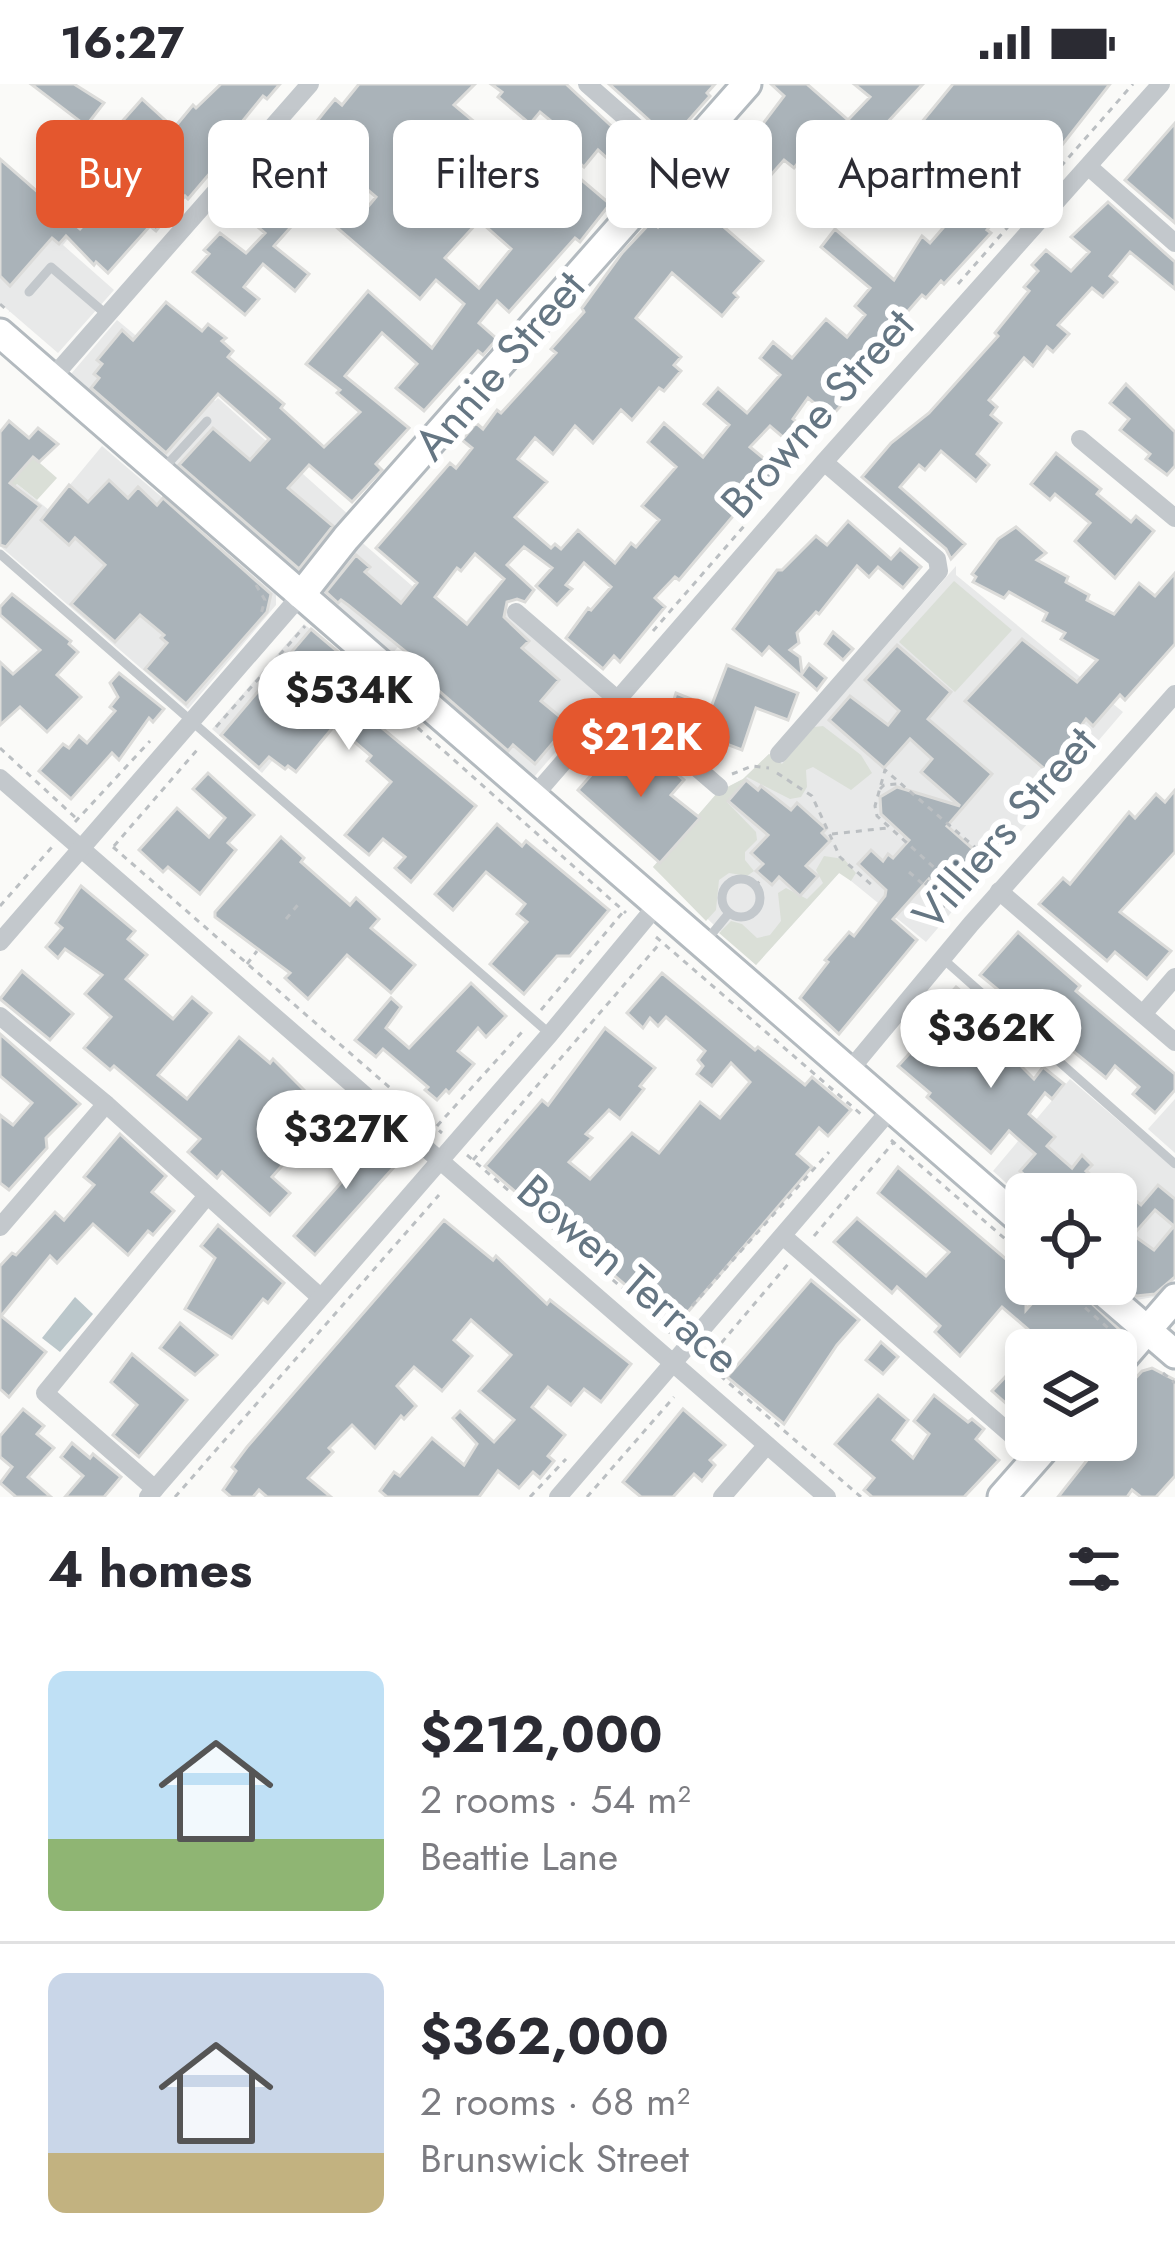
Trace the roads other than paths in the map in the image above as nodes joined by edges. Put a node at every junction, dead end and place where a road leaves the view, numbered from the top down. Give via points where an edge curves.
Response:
1 (310, 84) edge
2 (587, 84) edge
3 (747, 84) edge
4 (1161, 84) edge
5 (628, 120) edge
6 (715, 120) edge
7 (1089, 167) junction
8 (620, 228) edge
9 (1175, 242) edge
10 (29, 292) dead end
11 (107, 315) junction
12 (0, 333) edge
13 (52, 378) junction
14 (207, 421) dead end
15 (1080, 439) dead end
16 (824, 462) junction
17 (160, 472) junction
18 (1175, 518) edge
19 (0, 554) edge
20 (516, 612) dead end
21 (303, 617) junction
22 (1175, 694) edge
23 (617, 699) junction
24 (192, 723) junction
25 (779, 754) dead end
26 (0, 778) edge
27 (719, 787) road end
28 (533, 797) junction
29 (81, 849) junction
30 (992, 885) junction
31 (657, 905) junction
32 (729, 913) junction
33 (0, 942) edge
34 (703, 945) junction
35 (942, 958) junction
36 (1175, 977) edge
37 (1143, 1014) junction
38 (0, 1016) edge
39 (550, 1034) junction
40 (1175, 1042) edge
41 (848, 1071) junction
42 (106, 1104) junction
43 (879, 1113) junction
44 (440, 1160) junction
45 (1175, 1164) edge
46 (206, 1197) junction
47 (1005, 1209) edge
48 (0, 1227) edge
49 (784, 1237) junction
50 (319, 1296) junction
51 (1175, 1298) edge
52 (1119, 1305) edge
53 (1148, 1330) junction
54 (1137, 1342) edge
55 (1175, 1354) edge
56 (674, 1365) junction
57 (1005, 1416) edge
58 (766, 1445) junction
59 (1033, 1461) edge
60 (152, 1493) edge
61 (559, 1497) edge
62 (722, 1497) edge
63 (827, 1497) edge
64 (1002, 1497) edge

1 - 11 street
2 - 5 street
3 - 6 main road, Annie Street
4 - 7 street, Browne Street
7 - 9 street
7 - 16 street, Browne Street
8 - 21 main road, Annie Street via 346,538
10 - 11 lane via 51,267
11 - 13 street
12 - 13 main road
13 - 17 main road
14 - 17 lane
15 - 18 street
16 - 23 street, Browne Street
16 - 25 street via 937,559 939,572
17 - 21 main road
19 - 24 lane
20 - 23 street
21 - 24 street
21 - 28 main road
22 - 30 street, Villiers Street
23 - 27 street
23 - 28 street, Browne Street
24 - 29 street
24 - 39 lane
26 - 29 street, Bowen Terrace
28 - 31 main road
29 - 33 street
29 - 44 street, Bowen Terrace
30 - 35 street, Villiers Street
30 - 37 street
31 - 34 main road
31 - 39 street
32 - 32 lane via 727,885 759,882 754,913
32 - 34 lane
34 - 41 main road
35 - 41 street, Villiers Street
35 - 45 lane
36 - 37 street
37 - 40 street
38 - 42 street
39 - 44 street
41 - 43 main road
42 - 46 street
42 - 48 street
43 - 47 main road
43 - 49 street
44 - 50 street
44 - 56 street, Bowen Terrace
46 - 50 street
46 - 60 street via 45,1393
49 - 56 street
49 - 57 street
50 - 60 street
51 - 53 main road
52 - 53 main road
53 - 54 main road
53 - 55 main road
56 - 58 street, Bowen Terrace
56 - 61 street
58 - 62 street
58 - 63 street, Bowen Terrace
59 - 64 main road

